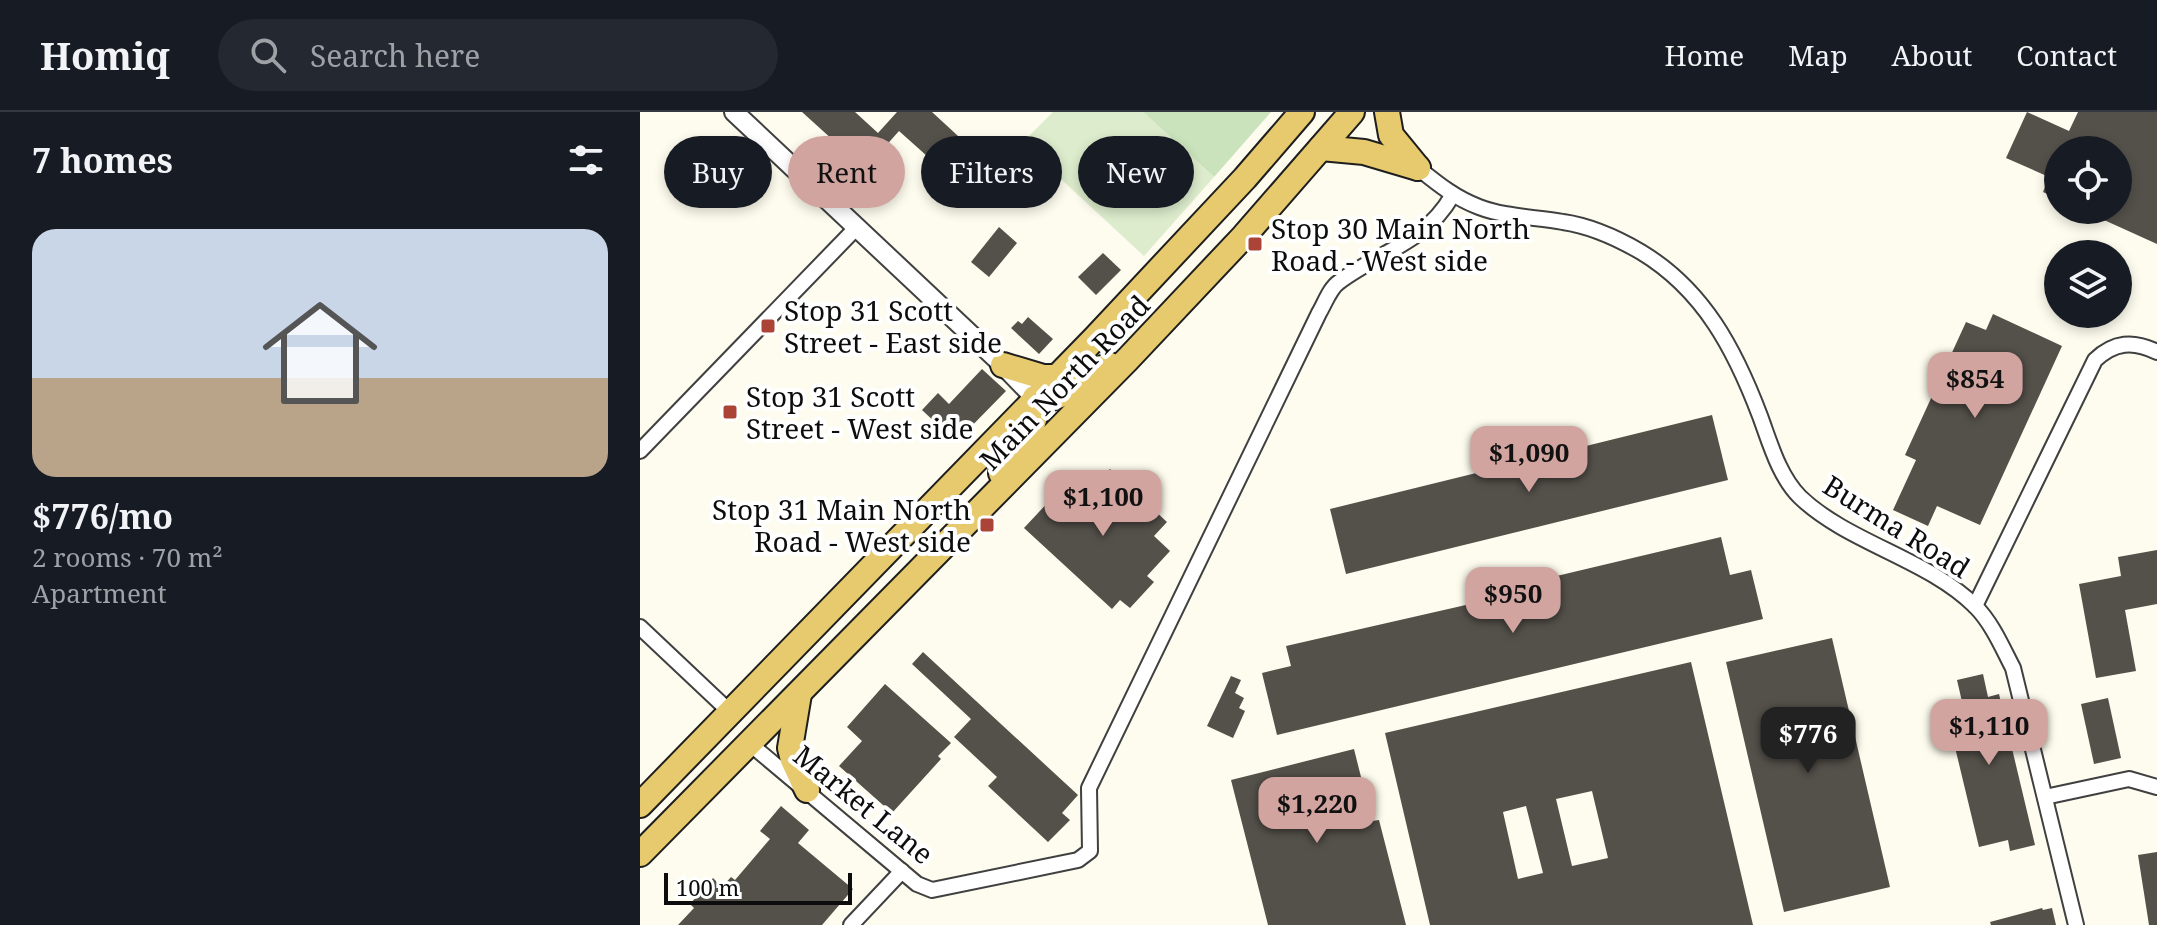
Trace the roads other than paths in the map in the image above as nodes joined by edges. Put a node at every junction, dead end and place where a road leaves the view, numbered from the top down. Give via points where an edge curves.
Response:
1 (734, 112) edge
2 (1302, 112) edge
3 (1352, 112) edge
4 (1387, 112) edge
5 (1321, 148) junction
6 (1418, 168) junction
7 (1452, 196) junction
8 (857, 227) junction
9 (2157, 352) edge
10 (1127, 360) junction
11 (1003, 365) junction
12 (1056, 377) junction
13 (1035, 398) junction
14 (640, 451) edge
15 (977, 514) junction
16 (1975, 606) junction
17 (640, 627) edge
18 (772, 670) junction
19 (799, 694) junction
20 (730, 712) junction
21 (749, 743) junction
22 (2157, 787) edge
23 (807, 790) junction
24 (2045, 797) junction
25 (640, 805) edge
26 (640, 854) edge
27 (902, 871) junction
28 (851, 925) edge
29 (2076, 925) edge

1 - 8 street
2 - 12 highway, Main North Road
3 - 5 highway, Main North Road
4 - 6 highway via 1391,135
5 - 6 highway via 1364,152
5 - 10 highway, Main North Road
6 - 7 street, Burma Road
7 - 16 street, Burma Road via 1482,209 1586,227 1641,252 1671,273 1712,316 1745,376 1777,464 1799,496
7 - 27 street, Market Lane via 1441,215 1416,237 1337,283 1319,313 1089,788 1090,851 1078,860 932,890
8 - 11 street
8 - 14 street
9 - 16 street via 2126,343 2107,348 2095,360
10 - 13 highway via 1102,368 1058,397
10 - 15 highway, Main North Road
11 - 12 highway
11 - 13 street
12 - 13 highway, Main North Road
13 - 15 highway via 1037,410 1026,439
13 - 18 highway, Main North Road
15 - 19 highway, Main North Road
16 - 24 street, Burma Road via 2013,668
17 - 20 street
18 - 20 highway, Main North Road
18 - 21 highway
19 - 21 highway, Main North Road
19 - 23 highway via 790,748
20 - 25 highway, Main North Road
21 - 23 street, Market Lane
21 - 26 highway, Main North Road
22 - 24 street via 2129,779
23 - 27 street, Market Lane
24 - 29 street, Burma Road
27 - 28 street

